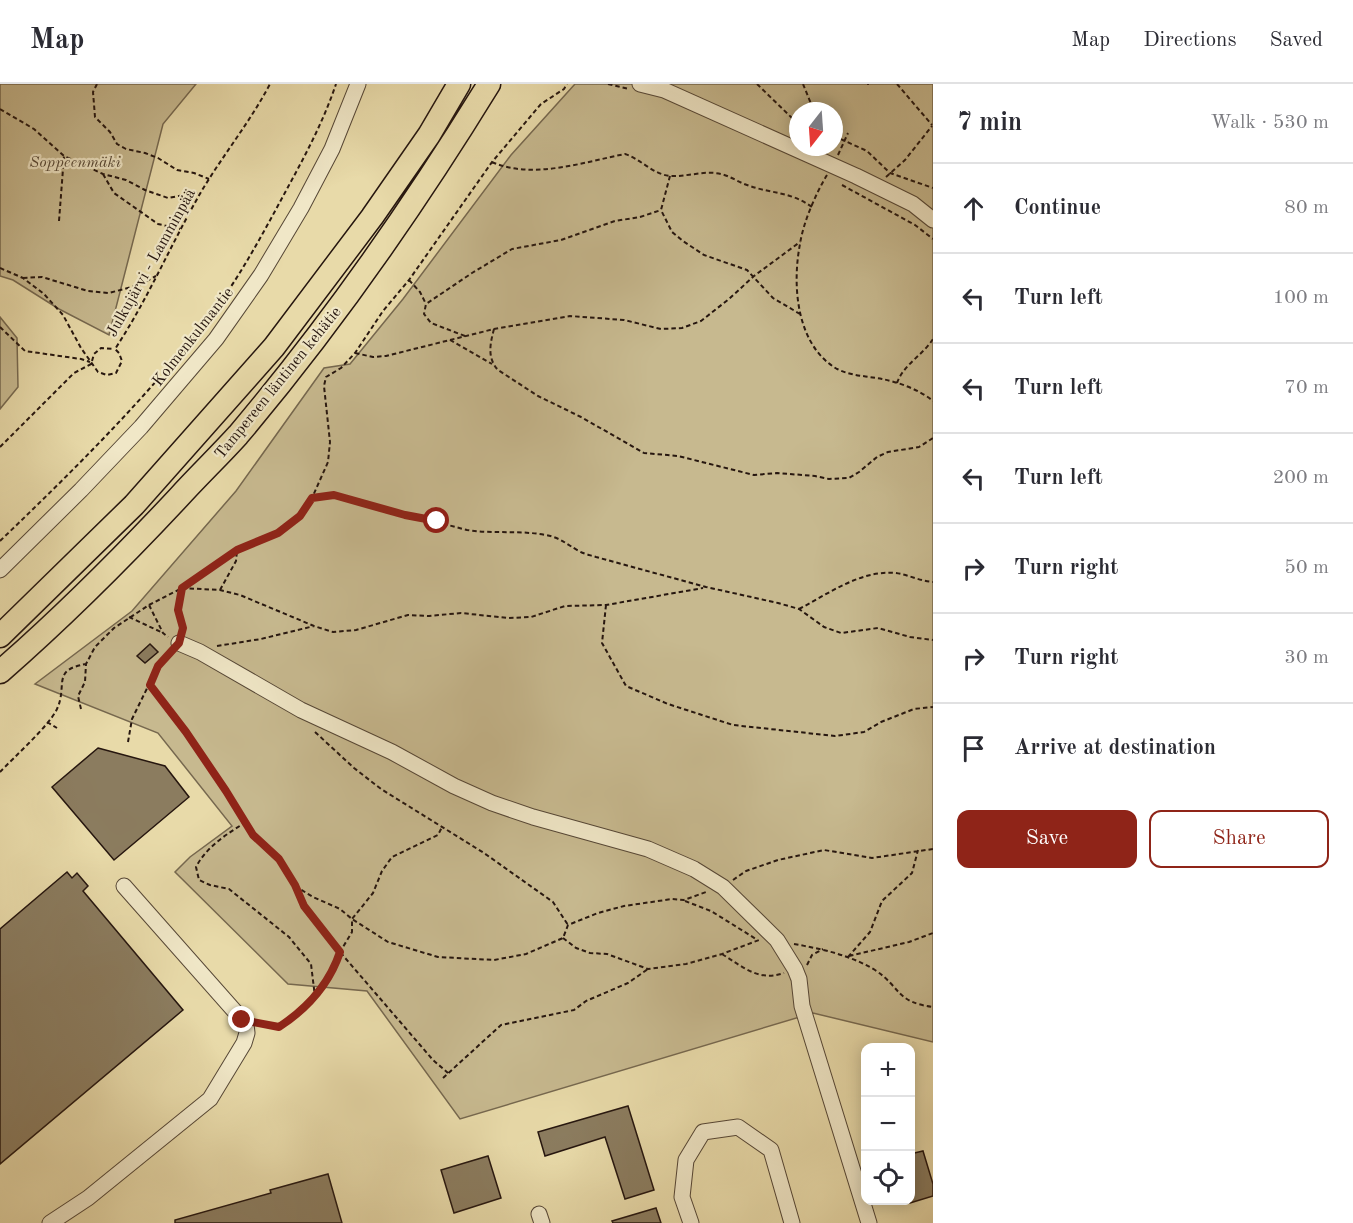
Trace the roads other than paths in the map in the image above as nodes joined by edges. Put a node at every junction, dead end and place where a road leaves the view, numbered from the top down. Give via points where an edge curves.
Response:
1 (358, 84) edge
2 (459, 84) edge
3 (489, 84) edge
4 (640, 84) edge
5 (933, 220) edge
6 (0, 570) edge
7 (0, 636) edge
8 (179, 643) road end
9 (0, 672) edge
10 (124, 886) dead end
11 (50, 1223) edge
12 (691, 1223) edge
13 (792, 1223) edge
14 (869, 1223) edge

1 - 6 street, Kolmenkulmantie via 332,149 301,208 216,339 141,427
2 - 7 highway, Tampereen läntinen kehätie via 372,217 274,347 134,505
3 - 9 highway, Tampereen läntinen kehätie via 389,237 237,436 122,558
4 - 5 street via 664,90 835,166 913,204
8 - 14 street via 301,710 454,786 532,817 648,849 723,887 777,940 797,974 802,1006
10 - 11 street via 246,1023 247,1033 210,1100 88,1198
12 - 13 street via 682,1197 686,1160 703,1132 738,1126 771,1150

